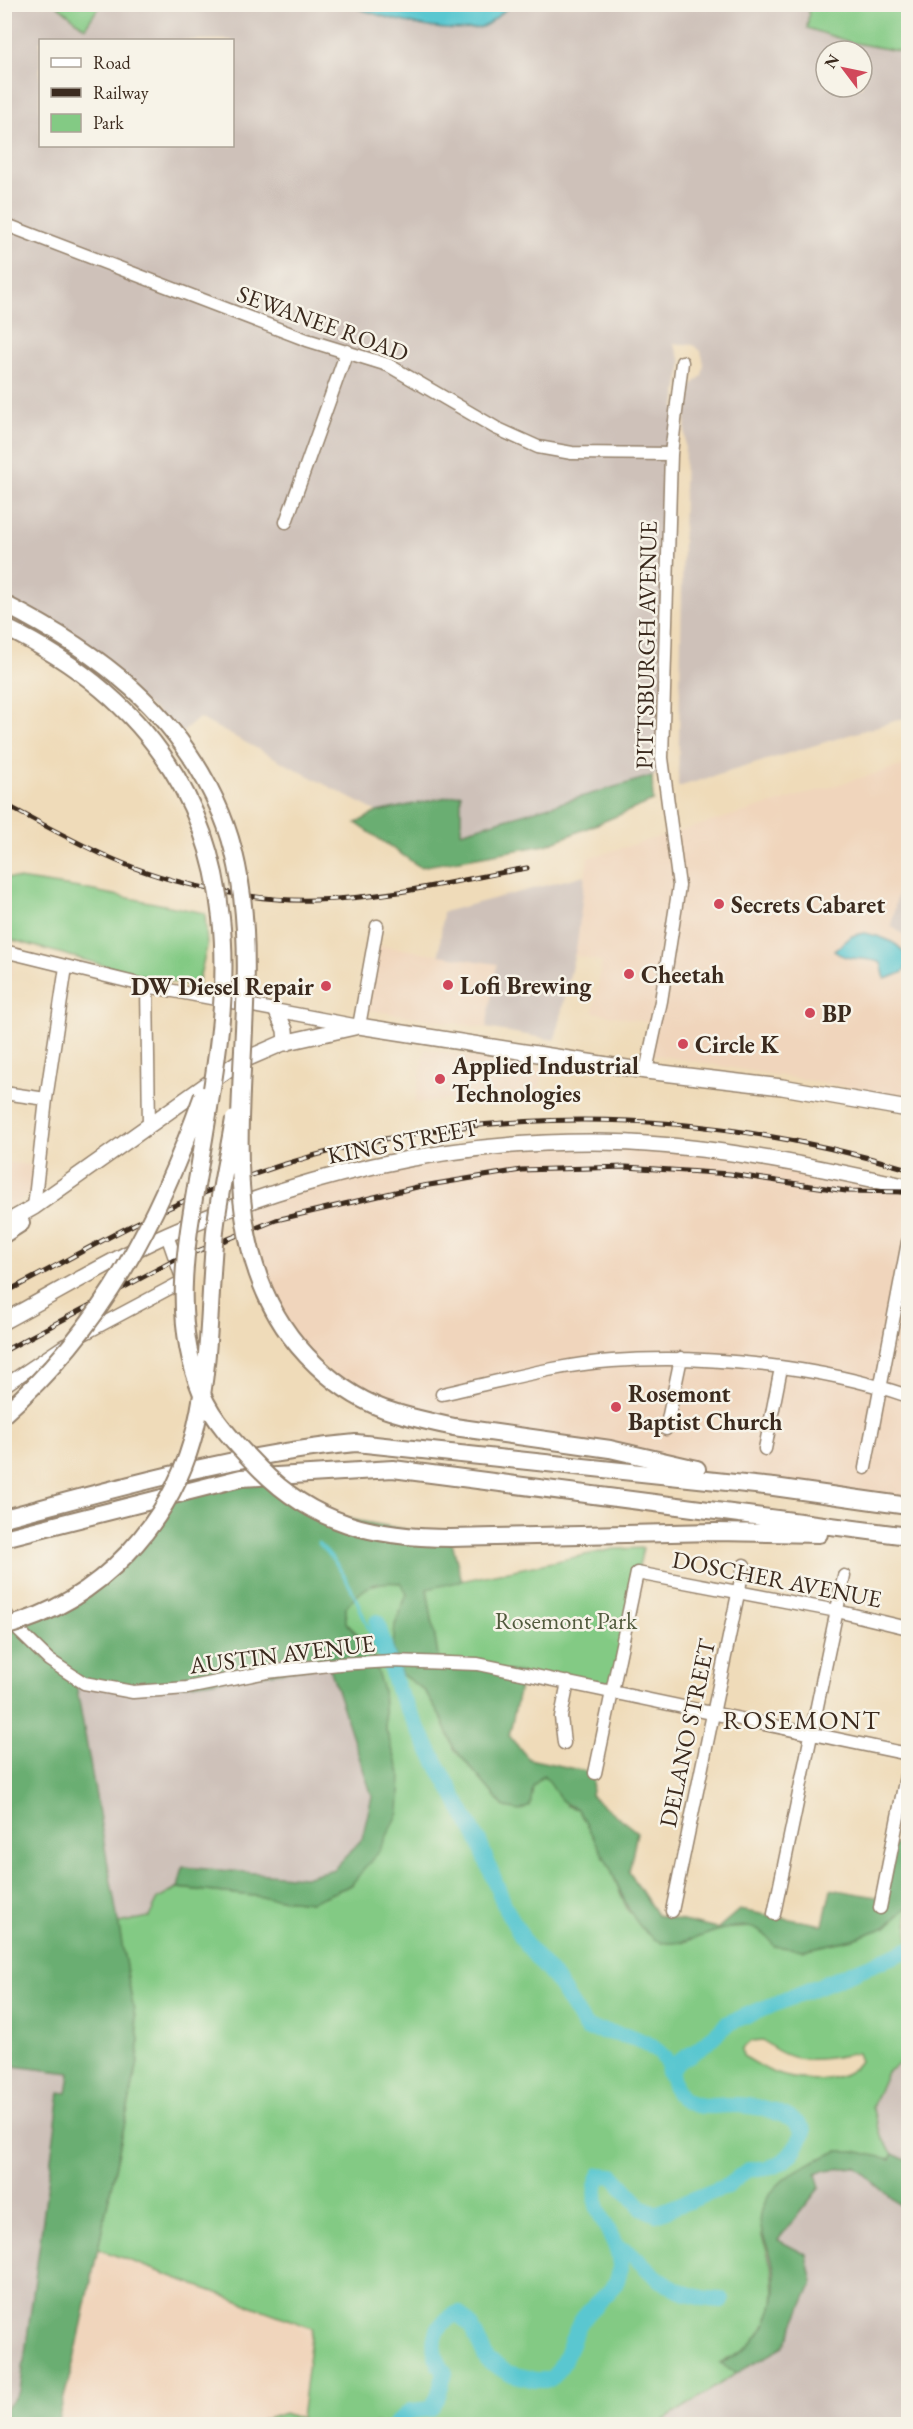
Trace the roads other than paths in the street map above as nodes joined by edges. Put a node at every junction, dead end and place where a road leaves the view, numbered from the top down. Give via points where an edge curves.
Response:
1 (4, 224) edge
2 (347, 351) junction
3 (682, 362) dead end
4 (671, 454) junction
5 (286, 522) dead end
6 (4, 604) edge
7 (4, 627) edge
8 (377, 926) dead end
9 (4, 951) edge
10 (66, 967) junction
11 (147, 986) junction
12 (277, 1012) junction
13 (359, 1026) junction
14 (286, 1043) junction
15 (217, 1049) junction
16 (243, 1068) junction
17 (646, 1071) junction
18 (4, 1094) edge
19 (46, 1100) junction
20 (909, 1109) edge
21 (149, 1125) junction
22 (909, 1187) edge
23 (34, 1207) junction
24 (13, 1223) edge
25 (167, 1234) junction
26 (4, 1235) edge
27 (909, 1242) edge
28 (4, 1321) edge
29 (681, 1358) junction
30 (781, 1368) junction
31 (4, 1386) edge
32 (882, 1387) junction
33 (442, 1394) dead end
34 (909, 1396) edge
35 (4, 1414) edge
36 (666, 1430) dead end
37 (765, 1449) dead end
38 (865, 1467) dead end
39 (774, 1487) junction
40 (909, 1506) edge
41 (4, 1518) edge
42 (909, 1537) edge
43 (4, 1538) edge
44 (744, 1565) dead end
45 (844, 1576) dead end
46 (738, 1592) junction
47 (4, 1611) edge
48 (837, 1611) junction
49 (4, 1627) edge
50 (909, 1628) edge
51 (567, 1682) junction
52 (612, 1691) junction
53 (713, 1714) junction
54 (812, 1734) junction
55 (564, 1743) dead end
56 (909, 1754) edge
57 (909, 1766) edge
58 (595, 1773) dead end
59 (880, 1908) dead end
60 (672, 1911) dead end
61 (774, 1914) dead end

1 - 2 street, SEWANEE ROAD via 307,340
2 - 4 street, SEWANEE ROAD via 388,365 496,428 538,447 572,453
2 - 5 street
3 - 4 street, PITTSBURGH AVENUE
4 - 17 street, PITTSBURGH AVENUE via 662,758 679,886
6 - 16 highway, bridge via 68,639 122,677 177,737 211,789 231,841 244,901 248,949
7 - 15 highway, bridge via 64,659 106,690 158,746 188,798 202,831 221,917 223,965
8 - 13 street
9 - 10 street
10 - 11 street
10 - 19 street
11 - 12 street
11 - 21 street
12 - 13 street
12 - 14 main road
13 - 14 main road
13 - 17 main road
14 - 21 main road via 237,1063
15 - 35 highway, bridge via 176,1169 130,1262 76,1341
15 - 42 highway, bridge via 185,1253 185,1330 202,1393 212,1412 241,1449 298,1501 370,1532 410,1538 747,1532
16 - 39 highway, bridge via 244,1225 255,1271 275,1314 300,1349 339,1385 382,1408 454,1427 610,1449
16 - 49 highway, bridge via 215,1230 207,1359 197,1425 177,1484 145,1533 109,1573 54,1609
17 - 20 main road via 782,1087
18 - 19 street
19 - 23 street
21 - 23 main road
22 - 25 main road, KING STREET via 811,1165 688,1149 592,1142 510,1144 405,1158 321,1179 242,1204
23 - 24 main road
24 - 26 highway
25 - 28 main road, KING STREET
25 - 31 street via 183,1281 70,1342
27 - 32 street
29 - 30 street
29 - 33 street via 610,1361
29 - 36 street
30 - 32 street
30 - 37 street
32 - 34 street
32 - 38 street
39 - 40 highway
39 - 41 highway via 356,1443 207,1464
42 - 43 highway via 393,1469 362,1469 241,1478
44 - 46 street, DELANO STREET
45 - 48 street
46 - 48 street, DOSCHER AVENUE
46 - 52 street, DOSCHER AVENUE via 637,1574
46 - 53 street, DELANO STREET
47 - 51 street, AUSTIN AVENUE via 49,1660 84,1683 133,1692 187,1688 288,1670 386,1662 478,1664
48 - 50 street, DOSCHER AVENUE
48 - 54 street
51 - 52 street, AUSTIN AVENUE
51 - 55 street via 561,1718
52 - 53 street, AUSTIN AVENUE
52 - 58 street
53 - 54 street, AUSTIN AVENUE
53 - 60 street, DELANO STREET
54 - 56 street, AUSTIN AVENUE
54 - 61 street
57 - 59 street

